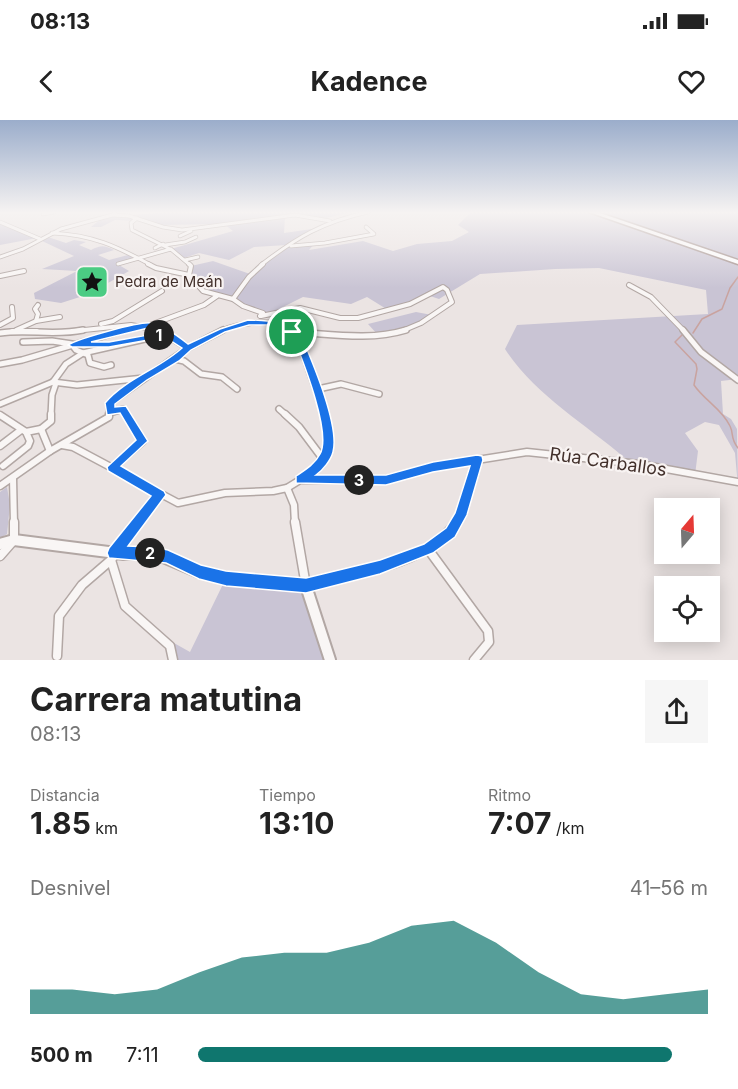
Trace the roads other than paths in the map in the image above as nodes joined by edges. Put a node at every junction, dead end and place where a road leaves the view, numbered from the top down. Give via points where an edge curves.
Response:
1 (36, 237) edge
2 (44, 237) edge
3 (83, 237) edge
4 (143, 237) edge
5 (196, 237) dead end
6 (304, 237) edge
7 (355, 237) edge
8 (665, 237) edge
9 (40, 239) junction
10 (163, 245) junction
11 (290, 246) junction
12 (155, 248) dead end
13 (171, 249) junction
14 (0, 257) edge
15 (198, 257) dead end
16 (139, 259) junction
17 (185, 260) junction
18 (738, 262) edge
19 (118, 264) dead end
20 (24, 271) dead end
21 (189, 275) junction
22 (0, 276) edge
23 (629, 285) dead end
24 (162, 291) dead end
25 (218, 296) junction
26 (233, 299) junction
27 (38, 305) dead end
28 (12, 307) dead end
29 (60, 316) dead end
30 (261, 316) junction
31 (36, 321) junction
32 (248, 323) junction
33 (0, 325) edge
34 (150, 325) junction
35 (137, 326) junction
36 (94, 328) junction
37 (15, 331) junction
38 (292, 332) junction
39 (0, 333) edge
40 (167, 334) junction
41 (37, 335) dead end
42 (23, 342) dead end
43 (30, 342) junction
44 (72, 345) junction
45 (100, 345) junction
46 (188, 348) junction
47 (82, 352) junction
48 (176, 359) junction
49 (0, 363) edge
50 (111, 365) dead end
51 (144, 378) junction
52 (738, 380) edge
53 (54, 382) junction
54 (237, 389) dead end
55 (318, 389) junction
56 (379, 394) dead end
57 (0, 404) edge
58 (279, 410) dead end
59 (110, 413) junction
60 (0, 416) edge
61 (41, 429) junction
62 (23, 431) junction
63 (62, 445) junction
64 (0, 446) edge
65 (51, 451) junction
66 (323, 459) junction
67 (477, 460) junction
68 (3, 466) dead end
69 (113, 467) junction
70 (13, 478) junction
71 (300, 480) junction
72 (738, 482) edge
73 (0, 486) edge
74 (288, 488) junction
75 (160, 495) junction
76 (14, 540) junction
77 (0, 544) edge
78 (428, 549) junction
79 (0, 556) edge
80 (112, 556) junction
81 (306, 586) junction
82 (57, 656) dead end
83 (173, 660) edge
84 (330, 660) edge
85 (474, 660) edge

1 - 9 street
2 - 9 street
3 - 16 street via 112,244
4 - 10 street
5 - 10 street
6 - 11 street
7 - 11 street
8 - 18 highway
9 - 14 street
10 - 12 street
10 - 13 street
11 - 26 street via 248,276
13 - 16 street
13 - 17 street
15 - 17 street
16 - 19 street
16 - 21 street via 156,268
17 - 21 street via 192,266
20 - 22 street
21 - 25 street via 203,291
23 - 52 street via 651,297 701,352
24 - 36 street
25 - 26 street
25 - 34 street
26 - 30 street via 263,313
27 - 31 street
28 - 33 street via 14,318
29 - 31 street
30 - 32 street
30 - 38 street via 300,308 340,318 358,318 410,304 440,287 447,290 452,302 400,332 350,336
31 - 37 street
32 - 38 street via 268,323
32 - 46 street via 223,330
34 - 35 street
34 - 40 street
35 - 36 street via 126,323
35 - 44 street
36 - 37 street via 61,333
37 - 39 street
38 - 55 street via 297,335
40 - 45 street
40 - 46 street
41 - 43 street
42 - 43 street
43 - 44 street
44 - 45 street
44 - 47 street
44 - 49 street
45 - 47 street
46 - 48 street
47 - 50 street via 88,355 90,363
47 - 53 street via 65,363
48 - 51 street
48 - 54 street via 201,374 222,377
51 - 53 street via 88,384
51 - 59 street via 110,403
53 - 57 street
53 - 61 street via 51,421
55 - 56 street via 349,385
55 - 66 street via 328,440
58 - 66 street via 299,427
59 - 63 street
59 - 69 street via 123,408 143,441
60 - 62 street
61 - 62 street
61 - 65 street
62 - 64 street
62 - 68 street via 30,444
63 - 65 street
63 - 69 street
65 - 70 street
66 - 71 street
67 - 71 street, Rúa Carballos via 386,480
67 - 72 street, Rúa Carballos via 527,452 639,464
67 - 78 street via 461,515 450,532
69 - 75 street
70 - 73 street
70 - 76 street
71 - 74 street
74 - 75 street via 178,502
74 - 81 street
75 - 80 street
76 - 77 street
76 - 79 street
76 - 80 street
78 - 81 street via 380,567
78 - 85 street via 488,631 489,642
80 - 81 street via 154,553 199,572 226,578
80 - 82 street via 82,585 59,616
80 - 83 street via 125,606 171,646
81 - 84 street

